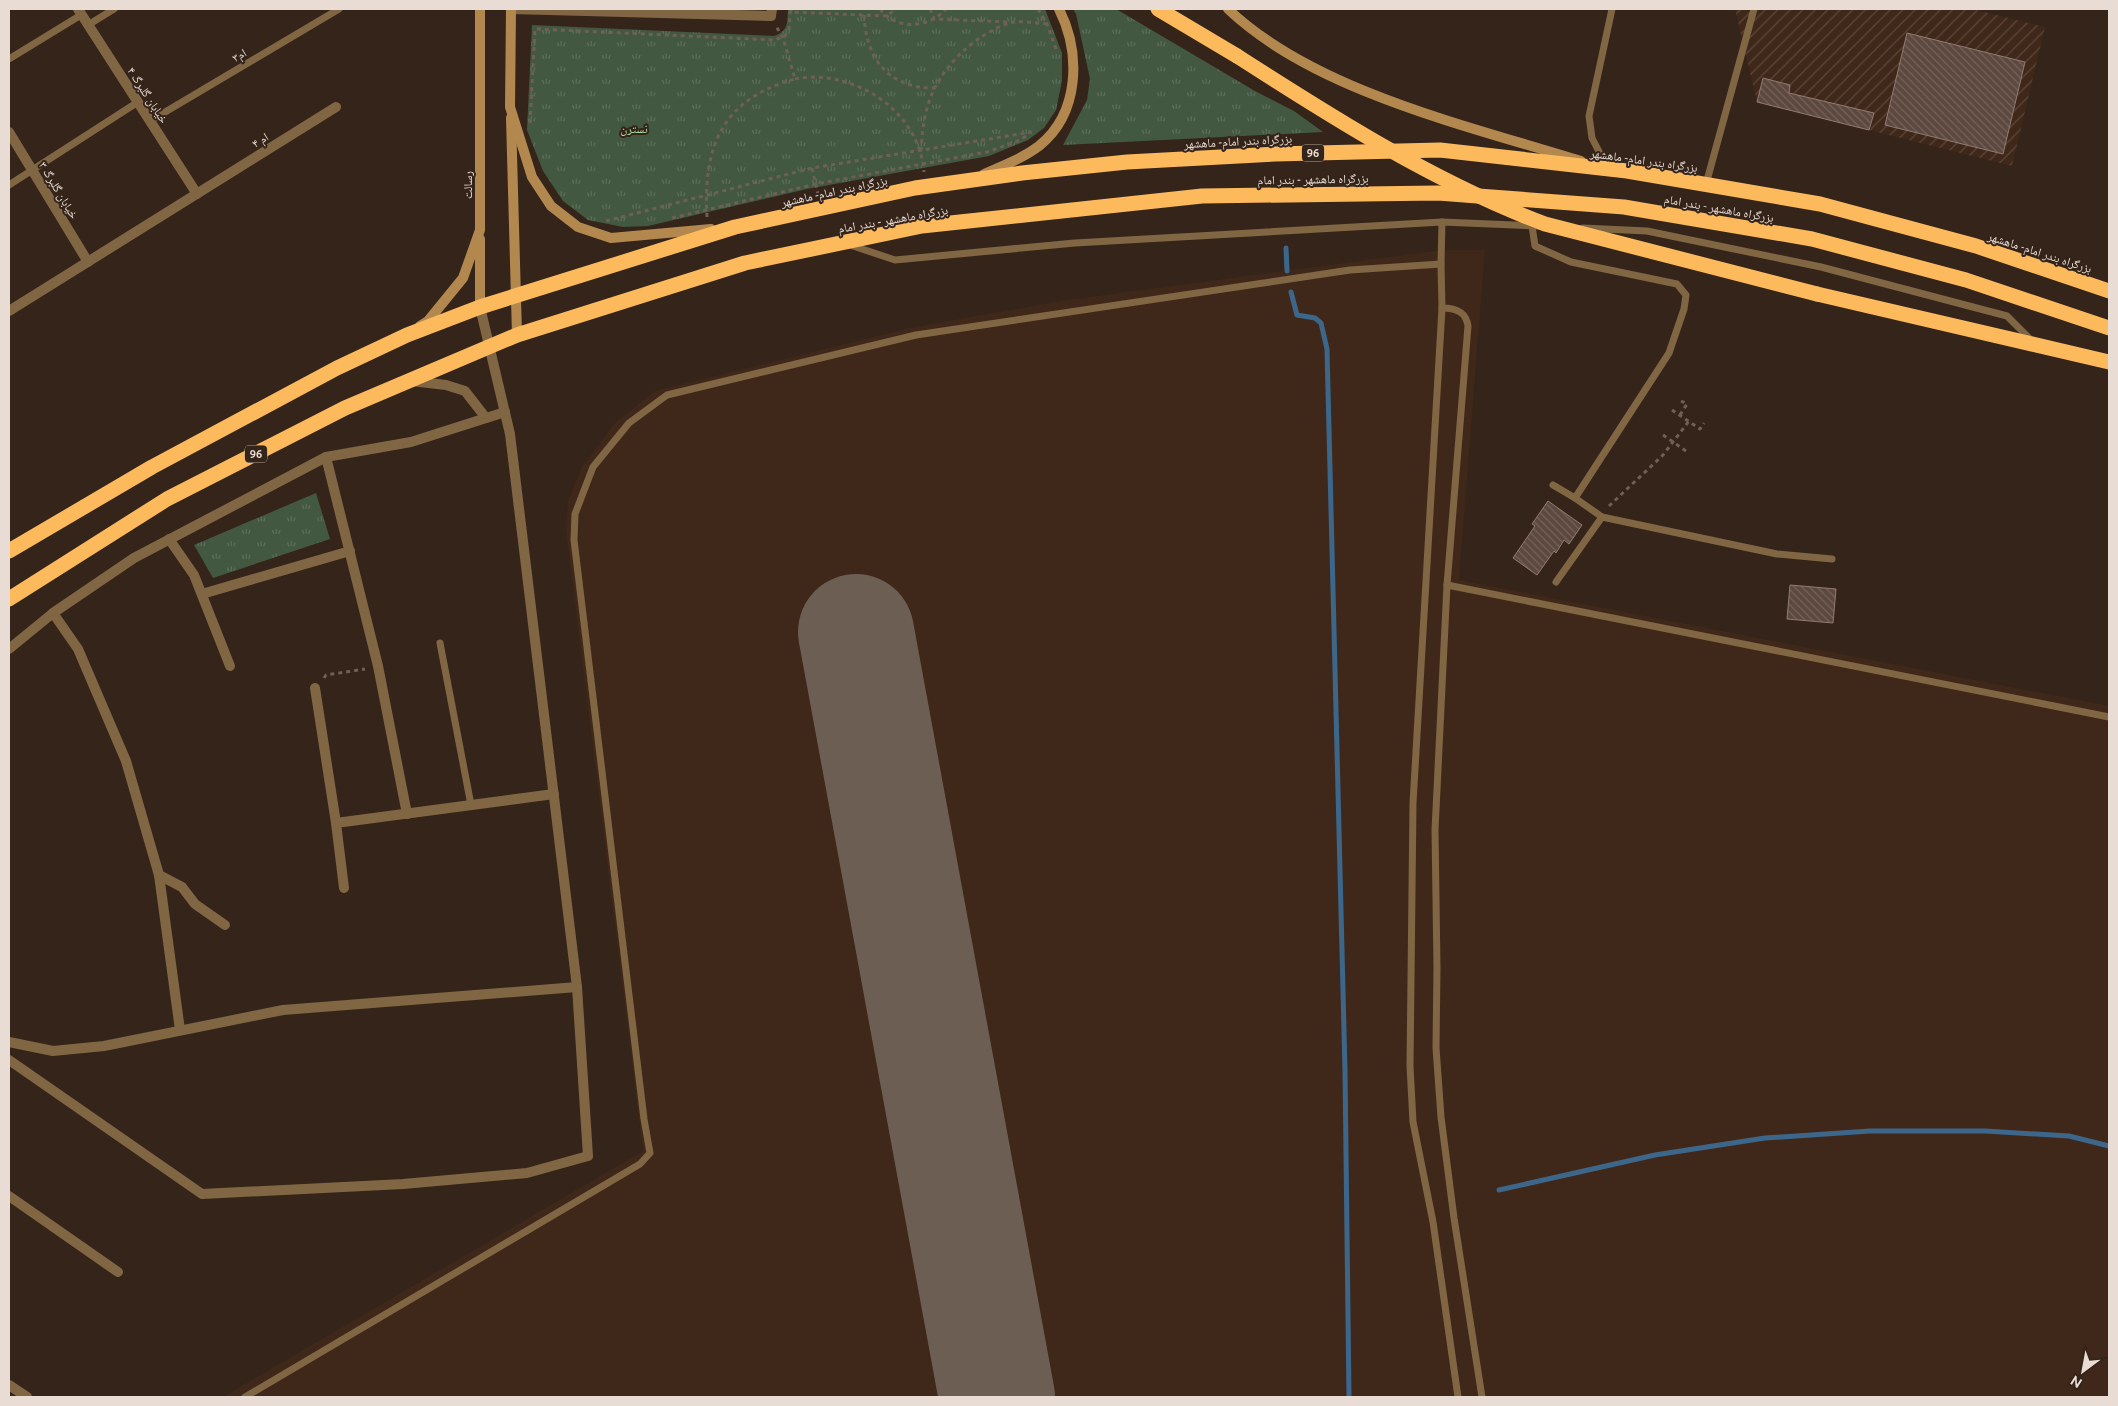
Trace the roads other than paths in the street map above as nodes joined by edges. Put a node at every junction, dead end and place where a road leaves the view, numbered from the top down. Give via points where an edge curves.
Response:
1 (114, 9) edge
2 (339, 9) edge
3 (480, 9) edge
4 (512, 9) edge
5 (1059, 9) edge
6 (1158, 9) edge
7 (1228, 9) edge
8 (1612, 9) edge
9 (1754, 9) edge
10 (80, 12) edge
11 (772, 13) edge
12 (88, 25) junction
13 (9, 59) edge
14 (138, 102) junction
15 (336, 107) dead end
16 (510, 107) junction
17 (150, 121) junction
18 (9, 132) edge
19 (1608, 169) junction
20 (32, 170) junction
21 (960, 184) junction
22 (9, 185) edge
23 (1706, 185) junction
24 (197, 194) junction
25 (1442, 222) junction
26 (1532, 226) junction
27 (735, 227) junction
28 (480, 230) junction
29 (842, 243) junction
30 (88, 262) junction
31 (1441, 264) junction
32 (2109, 291) edge
33 (517, 295) junction
34 (480, 307) junction
35 (1442, 308) junction
36 (9, 311) edge
37 (2109, 328) edge
38 (406, 335) junction
39 (517, 335) junction
40 (2036, 345) junction
41 (490, 347) junction
42 (2109, 362) edge
43 (410, 381) junction
44 (505, 412) junction
45 (486, 418) junction
46 (326, 457) junction
47 (1553, 485) dead end
48 (1575, 498) junction
49 (1602, 517) junction
50 (169, 540) junction
51 (9, 551) edge
52 (350, 551) junction
53 (1832, 559) dead end
54 (1556, 582) dead end
55 (1447, 585) junction
56 (202, 594) junction
57 (9, 600) edge
58 (53, 613) junction
59 (440, 643) dead end
60 (9, 649) edge
61 (230, 666) dead end
62 (315, 688) road end
63 (2109, 717) edge
64 (554, 794) junction
65 (471, 805) junction
66 (407, 814) junction
67 (336, 823) junction
68 (158, 875) junction
69 (344, 888) dead end
70 (224, 925) dead end
71 (577, 987) junction
72 (180, 1030) junction
73 (9, 1042) edge
74 (9, 1060) edge
75 (9, 1196) edge
76 (118, 1272) dead end
77 (9, 1385) edge
78 (27, 1397) edge
79 (245, 1397) edge
80 (1458, 1397) edge
81 (1482, 1397) edge

1 - 12 lane
2 - 17 lane, ام۳
3 - 28 main road, رسالت
4 - 11 street
4 - 16 main road
5 - 21 main road via 1072,47 1074,75 1069,103 1055,128 1039,146 1009,164
6 - 40 highway, bridge via 1415,163 1506,209 1554,226 1817,294
7 - 19 main road via 1280,48 1373,94 1445,120
8 - 19 lane via 1589,116 1592,138
9 - 23 lane
10 - 12 street, خیابان گلبرگ ۴
10 - 13 lane
12 - 14 street, خیابان گلبرگ ۴
14 - 17 street, خیابان گلبرگ ۴
14 - 20 lane
15 - 24 street, ام ۴
16 - 27 main road via 532,177 551,206 582,228 610,238
16 - 33 main road
17 - 24 street, خیابان گلبرگ ۴
18 - 20 street, خیابان گلبرگ ۳
19 - 21 highway, بزرگراه بندر امام- ماهشهر / 96 via 1440,150 1127,162 1022,173
19 - 23 highway, بزرگراه بندر امام- ماهشهر / 96
20 - 22 lane
20 - 30 street, خیابان گلبرگ ۳
21 - 27 highway, بزرگراه بندر امام- ماهشهر / 96 via 926,187
23 - 32 highway, بزرگراه بندر امام- ماهشهر / 96 via 1820,204 1976,246
24 - 30 street, ام ۴
25 - 26 lane
25 - 29 lane via 1075,243 895,260
25 - 31 lane
26 - 40 lane via 1646,231 1821,267 2006,316
26 - 48 lane via 1535,246 1571,262 1677,284 1686,295 1669,353
27 - 33 highway, بزرگراه بندر امام- ماهشهر / 96
28 - 34 main road
28 - 38 main road, رسالت via 463,278 428,321
29 - 37 highway, بزرگراه ماهشهر - بندر امام / 96 via 922,226 1202,196 1438,193 1624,207 1812,239 1966,280
29 - 39 highway, بزرگراه ماهشهر - بندر امام / 96 via 745,263
30 - 36 street, ام ۴
31 - 35 lane
31 - 79 lane via 1350,270 916,335 667,395 629,423 593,467 575,514 574,540 642,1109 650,1153 640,1164
33 - 34 highway, 96
33 - 39 main road
34 - 38 highway, 96
34 - 41 street
35 - 55 lane via 1452,308 1464,315 1468,326
35 - 80 lane via 1413,804 1410,1066 1413,1122 1433,1222
38 - 51 highway, 96 via 337,368 152,467
39 - 41 highway, 96
40 - 42 highway
41 - 43 highway, 96
41 - 44 street
43 - 45 street via 466,391
43 - 57 highway, 96 via 345,408 167,499
44 - 45 street
44 - 64 street
45 - 46 street via 412,442
46 - 50 street
46 - 52 street
47 - 48 lane
48 - 49 lane
49 - 53 lane via 1777,554
49 - 54 lane
50 - 56 street via 194,575
50 - 58 street via 134,558
52 - 56 street
52 - 66 street via 378,666
55 - 63 lane
55 - 81 lane via 1435,830 1436,1048 1454,1218
56 - 61 street
58 - 60 street
58 - 68 street via 78,649 126,761
59 - 65 lane
62 - 67 street
64 - 65 street
64 - 71 street
65 - 66 street
66 - 67 street
67 - 69 street
68 - 70 street via 182,887 195,904
68 - 72 street
71 - 72 street via 283,1010
71 - 74 street via 588,1156 528,1173 403,1184 202,1194
72 - 73 street via 104,1046 53,1051
75 - 76 street
77 - 78 street

